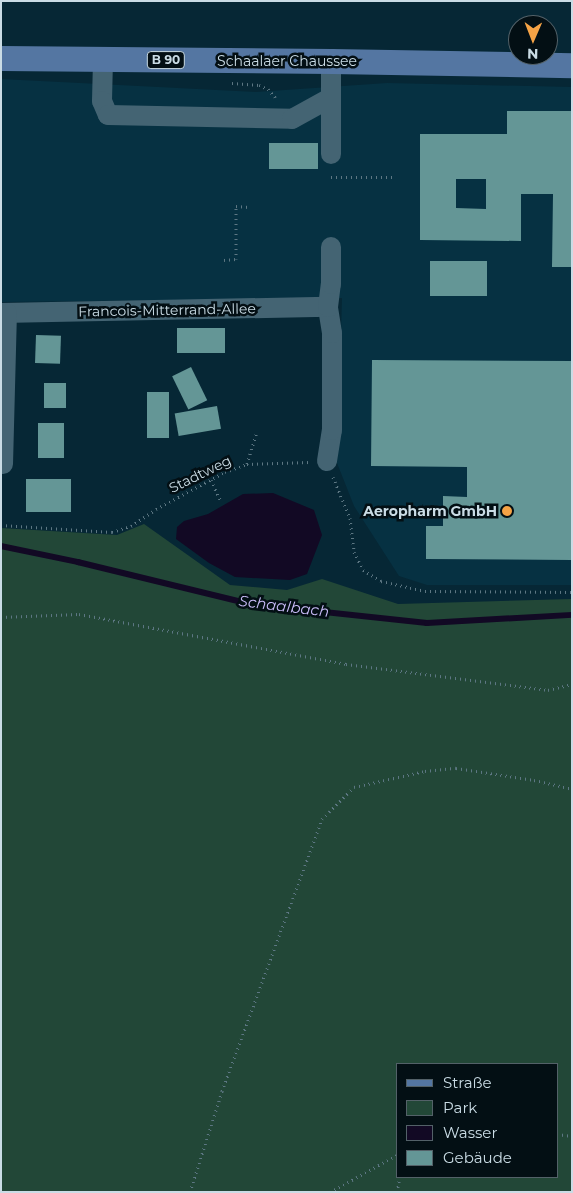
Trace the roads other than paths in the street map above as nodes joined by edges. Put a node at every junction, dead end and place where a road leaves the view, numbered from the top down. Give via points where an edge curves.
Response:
1 (1, 58) edge
2 (102, 60) junction
3 (331, 60) junction
4 (572, 65) edge
5 (330, 98) junction
6 (331, 154) dead end
7 (331, 247) dead end
8 (328, 307) junction
9 (4, 313) edge
10 (327, 461) road end
11 (3, 464) dead end

1 - 2 main road, Schaalaer Chaussee / B 90
2 - 3 main road, Schaalaer Chaussee / B 90
2 - 5 street via 102,101 108,115 292,119
3 - 4 main road, Schaalaer Chaussee / B 90
3 - 5 street
5 - 6 street
7 - 8 street
8 - 9 street, Francois-Mitterrand-Allee
8 - 10 street via 332,333 332,420
9 - 11 street, Francois-Mitterrand-Allee

